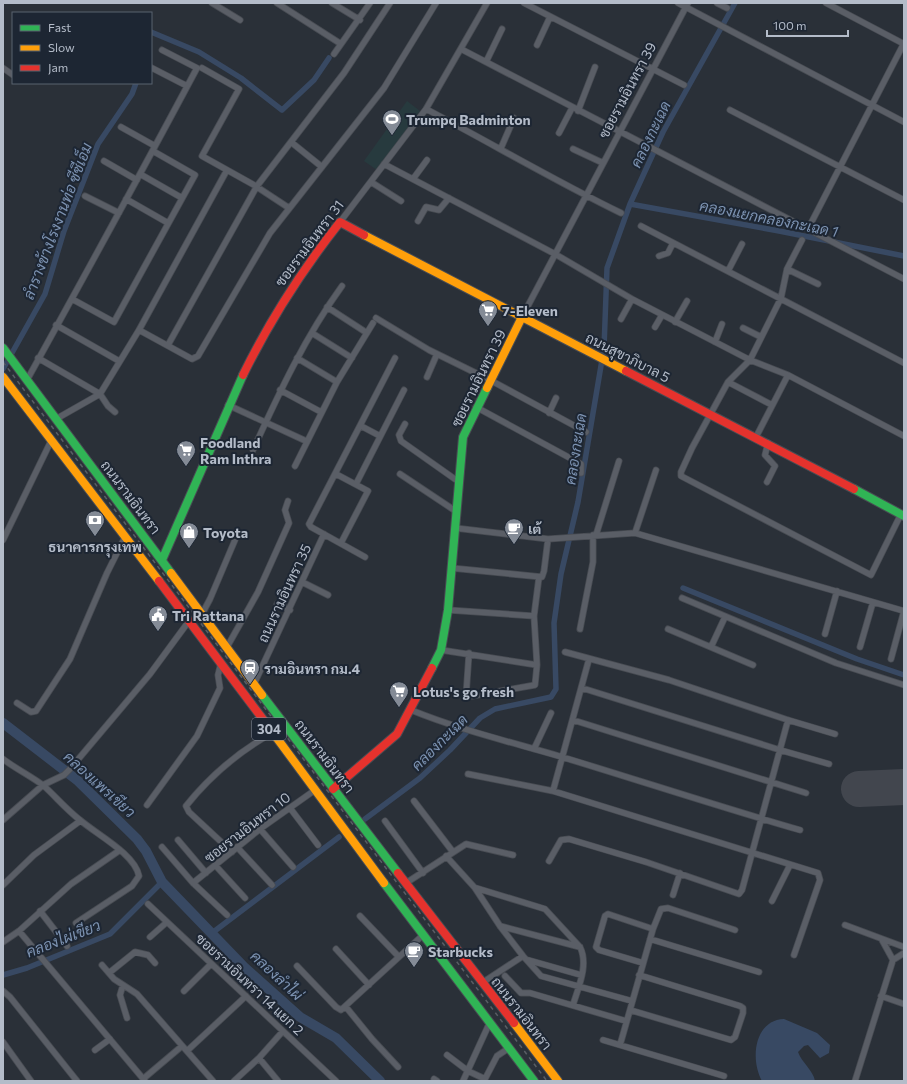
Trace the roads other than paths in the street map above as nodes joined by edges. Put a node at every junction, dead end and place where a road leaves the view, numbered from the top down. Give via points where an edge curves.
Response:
1 (212, 3) edge
2 (276, 3) edge
3 (332, 3) edge
4 (370, 3) edge
5 (390, 3) edge
6 (436, 3) edge
7 (488, 3) edge
8 (524, 3) edge
9 (678, 3) edge
10 (717, 3) edge
11 (826, 3) edge
12 (687, 5) edge
13 (727, 8) dead end
14 (550, 17) junction
15 (240, 20) dead end
16 (360, 20) junction
17 (502, 29) dead end
18 (341, 44) junction
19 (904, 44) edge
20 (537, 45) dead end
21 (461, 49) junction
22 (162, 50) dead end
23 (334, 54) dead end
24 (486, 62) junction
25 (595, 67) dead end
26 (3, 68) edge
27 (152, 68) dead end
28 (202, 68) dead end
29 (653, 69) junction
30 (12, 74) edge
31 (684, 85) dead end
32 (187, 86) junction
33 (872, 105) junction
34 (572, 108) junction
35 (426, 109) junction
36 (730, 110) dead end
37 (578, 111) junction
38 (514, 118) dead end
39 (904, 122) edge
40 (121, 127) dead end
41 (619, 132) junction
42 (559, 133) dead end
43 (291, 142) junction
44 (154, 148) junction
45 (501, 148) junction
46 (573, 149) dead end
47 (427, 160) dead end
48 (104, 161) dead end
49 (603, 163) junction
50 (384, 164) junction
51 (839, 166) junction
52 (322, 167) junction
53 (228, 170) junction
54 (138, 177) junction
55 (413, 179) junction
56 (371, 182) junction
57 (257, 186) junction
58 (85, 196) dead end
59 (586, 196) junction
60 (182, 198) junction
61 (449, 198) junction
62 (126, 199) junction
63 (401, 200) dead end
64 (904, 200) edge
65 (289, 208) junction
66 (119, 213) junction
67 (621, 214) dead end
68 (418, 221) dead end
69 (340, 222) junction
70 (168, 223) junction
71 (641, 226) dead end
72 (808, 228) junction
73 (802, 240) dead end
74 (673, 243) junction
75 (742, 244) dead end
76 (555, 254) junction
77 (659, 256) dead end
78 (787, 269) junction
79 (728, 271) junction
80 (904, 279) edge
81 (818, 284) dead end
82 (342, 286) dead end
83 (781, 298) junction
84 (72, 299) junction
85 (632, 299) junction
86 (687, 301) dead end
87 (327, 307) junction
88 (662, 315) junction
89 (522, 317) junction
90 (621, 319) dead end
91 (675, 322) junction
92 (722, 324) dead end
93 (56, 325) junction
94 (655, 327) dead end
95 (743, 328) dead end
96 (139, 330) junction
97 (312, 333) junction
98 (367, 333) junction
99 (762, 337) junction
100 (715, 342) junction
101 (168, 345) junction
102 (7, 353) edge
103 (437, 354) junction
104 (38, 358) junction
105 (297, 358) junction
106 (352, 358) junction
107 (395, 358) dead end
108 (750, 360) junction
109 (119, 361) junction
110 (904, 363) edge
111 (788, 375) junction
112 (3, 377) edge
113 (427, 377) dead end
114 (27, 380) junction
115 (490, 380) junction
116 (337, 382) junction
117 (728, 382) junction
118 (280, 390) junction
119 (404, 390) dead end
120 (100, 394) junction
121 (556, 398) dead end
122 (228, 405) junction
123 (772, 405) junction
124 (476, 407) junction
125 (115, 412) dead end
126 (321, 412) junction
127 (549, 413) junction
128 (711, 413) junction
129 (56, 419) junction
130 (265, 423) junction
131 (405, 424) dead end
132 (361, 426) junction
133 (586, 432) dead end
134 (380, 436) junction
135 (904, 436) edge
136 (756, 437) junction
137 (51, 441) junction
138 (306, 441) junction
139 (768, 443) junction
140 (253, 450) dead end
141 (619, 460) dead end
142 (295, 466) dead end
143 (656, 470) dead end
144 (581, 473) dead end
145 (336, 474) junction
146 (400, 474) dead end
147 (459, 482) junction
148 (767, 482) dead end
149 (356, 484) junction
150 (288, 501) dead end
151 (457, 512) junction
152 (903, 513) edge
153 (455, 528) junction
154 (635, 533) junction
155 (324, 534) junction
156 (595, 535) junction
157 (125, 538) junction
158 (548, 539) junction
159 (3, 540) edge
160 (235, 540) dead end
161 (342, 543) junction
162 (365, 557) dead end
163 (162, 560) junction
164 (451, 568) junction
165 (539, 577) junction
166 (302, 582) junction
167 (837, 591) junction
168 (328, 595) dead end
169 (682, 598) dead end
170 (873, 602) junction
171 (277, 604) dead end
172 (290, 610) junction
173 (448, 610) junction
174 (202, 614) junction
175 (534, 616) junction
176 (725, 617) junction
177 (190, 621) junction
178 (580, 629) dead end
179 (668, 629) dead end
180 (825, 634) dead end
181 (227, 647) junction
182 (711, 647) junction
183 (860, 647) dead end
184 (441, 650) junction
185 (565, 652) dead end
186 (469, 653) junction
187 (589, 659) junction
188 (891, 659) dead end
189 (221, 663) junction
190 (537, 665) junction
191 (753, 665) dead end
192 (254, 684) junction
193 (904, 685) edge
194 (582, 688) junction
195 (17, 704) dead end
196 (411, 710) junction
197 (550, 713) dead end
198 (573, 720) junction
199 (788, 720) junction
200 (272, 733) junction
201 (835, 734) dead end
202 (534, 749) junction
203 (780, 750) junction
204 (563, 757) junction
205 (6, 761) edge
206 (829, 764) dead end
207 (3, 768) edge
208 (468, 774) dead end
209 (771, 783) junction
210 (43, 786) junction
211 (333, 789) junction
212 (315, 790) junction
213 (553, 791) junction
214 (806, 793) dead end
215 (414, 801) dead end
216 (147, 805) dead end
217 (290, 808) junction
218 (761, 818) junction
219 (3, 820) edge
220 (80, 821) junction
221 (385, 821) dead end
222 (260, 829) junction
223 (800, 830) dead end
224 (178, 840) dead end
225 (318, 845) dead end
226 (162, 847) dead end
227 (237, 847) junction
228 (120, 850) junction
229 (232, 852) junction
230 (453, 852) junction
231 (752, 854) junction
232 (513, 855) dead end
233 (446, 856) junction
234 (549, 861) dead end
235 (216, 865) junction
236 (790, 865) junction
237 (293, 867) dead end
238 (206, 873) junction
239 (423, 873) junction
240 (680, 873) junction
241 (193, 883) junction
242 (406, 883) junction
243 (3, 885) edge
244 (272, 885) dead end
245 (475, 888) junction
246 (673, 895) dead end
247 (245, 898) dead end
248 (772, 901) dead end
249 (148, 904) dead end
250 (40, 911) junction
251 (227, 915) dead end
252 (360, 916) dead end
253 (167, 922) junction
254 (76, 923) dead end
255 (845, 925) dead end
256 (500, 926) junction
257 (653, 929) junction
258 (735, 930) dead end
259 (19, 931) junction
260 (423, 935) junction
261 (150, 937) dead end
262 (650, 939) junction
263 (882, 940) junction
264 (3, 942) edge
265 (67, 946) dead end
266 (904, 946) edge
267 (580, 947) junction
268 (336, 949) dead end
269 (904, 953) edge
270 (794, 955) dead end
271 (399, 957) junction
272 (525, 958) junction
273 (893, 960) junction
274 (155, 963) dead end
275 (643, 963) junction
276 (211, 964) junction
277 (102, 965) dead end
278 (297, 966) dead end
279 (759, 972) dead end
280 (109, 973) junction
281 (639, 975) junction
282 (505, 976) dead end
283 (581, 976) junction
284 (482, 983) junction
285 (123, 985) junction
286 (369, 985) junction
287 (578, 987) junction
288 (3, 991) edge
289 (184, 992) dead end
290 (246, 996) junction
291 (882, 996) junction
292 (632, 1001) junction
293 (904, 1004) edge
294 (572, 1005) junction
295 (346, 1007) junction
296 (630, 1010) junction
297 (127, 1018) dead end
298 (626, 1021) junction
299 (490, 1022) junction
300 (283, 1031) junction
301 (510, 1033) junction
302 (110, 1039) junction
303 (603, 1040) dead end
304 (3, 1042) edge
305 (620, 1045) junction
306 (182, 1046) junction
307 (509, 1048) junction
308 (95, 1050) dead end
309 (188, 1050) junction
310 (447, 1055) dead end
311 (260, 1058) junction
312 (398, 1067) dead end
313 (468, 1071) junction
314 (724, 1076) dead end
315 (144, 1080) edge
316 (484, 1080) edge
317 (31, 1081) edge
318 (77, 1081) edge
319 (213, 1081) edge
320 (234, 1081) edge
321 (278, 1081) edge
322 (336, 1081) edge
323 (463, 1081) edge
324 (534, 1081) edge
325 (558, 1081) edge
326 (855, 1081) edge

1 - 15 street
2 - 18 street
3 - 16 street
4 - 16 street
5 - 43 street via 344,73
6 - 52 street via 392,77
7 - 21 street, ซอยรามอินทรา 31
8 - 14 street
9 - 12 street
10 - 13 street
11 - 19 street
12 - 29 street, ซอยรามอินทรา 39
12 - 33 street via 728,30
14 - 20 street
14 - 29 street
16 - 18 street
17 - 24 street
18 - 23 street
19 - 33 street
21 - 24 street
21 - 35 street, ซอยรามอินทรา 31
22 - 32 street via 196,68
24 - 34 street
25 - 37 street
26 - 30 street
27 - 32 street
28 - 53 street via 239,89 202,156
29 - 31 street
29 - 41 street, ซอยรามอินทรา 39
32 - 44 street
33 - 39 street
33 - 51 street
34 - 37 street
34 - 42 street
35 - 45 street
35 - 50 street, ซอยรามอินทรา 31
36 - 51 street
37 - 41 street
38 - 45 street
40 - 44 street
41 - 49 street, ซอยรามอินทรา 39
41 - 72 street
43 - 52 street
43 - 57 street
44 - 54 street
44 - 60 street via 195,175
45 - 59 street
46 - 49 street
47 - 55 street
48 - 54 street
49 - 59 street, ซอยรามอินทรา 39
50 - 55 street
50 - 56 street, ซอยรามอินทรา 31
51 - 64 street
51 - 72 street
52 - 65 street
53 - 57 street
53 - 96 street
54 - 60 street
54 - 62 street
55 - 61 street
56 - 63 street
56 - 69 street, ซอยรามอินทรา 31
57 - 65 street
57 - 101 street
58 - 66 street
59 - 67 street
59 - 76 street, ซอยรามอินทรา 39
60 - 70 street
61 - 68 street via 440,210 426,207
61 - 76 street
62 - 66 street
62 - 70 street
65 - 101 street via 270,233 198,356 192,359
66 - 84 street
69 - 89 main road, ถนนสุขาภิบาล 5
69 - 122 main road, ซอยรามอินทรา 31 via 289,289
70 - 84 street via 114,322
71 - 74 street
72 - 80 street
73 - 78 street
74 - 77 street via 668,253
74 - 79 street
75 - 79 street
76 - 85 street
76 - 89 street, ซอยรามอินทรา 39
78 - 81 street
78 - 83 street
79 - 83 street
82 - 87 street
83 - 99 street
83 - 110 street
84 - 93 street
85 - 88 street
85 - 90 street
86 - 91 street
87 - 97 street
87 - 98 street
88 - 91 street
88 - 94 street
89 - 115 main road, ซอยรามอินทรา 39
89 - 128 main road, ถนนสุขาภิบาล 5
91 - 100 street
92 - 100 street
93 - 104 street
93 - 109 street
95 - 99 street
96 - 101 street
96 - 109 street
97 - 105 street
97 - 106 street
98 - 103 street via 375,321
98 - 106 street
99 - 108 street
100 - 108 street
102 - 114 main road, ถนนรามอินทรา / 304
103 - 113 street
103 - 115 street
104 - 114 street
104 - 120 street
105 - 116 street
105 - 118 street
106 - 116 street
107 - 132 street
108 - 111 street
108 - 117 street
109 - 120 street
111 - 123 street
111 - 135 street
112 - 137 main road, ถนนรามอินทรา / 304
114 - 129 main road, ถนนรามอินทรา / 304
115 - 124 main road, ซอยรามอินทรา 39
115 - 127 street
116 - 126 street
117 - 123 street
117 - 128 street
118 - 126 street
118 - 130 street
119 - 134 street
120 - 125 street
120 - 129 street
121 - 127 street
122 - 130 street
122 - 163 main road, ซอยรามอินทรา 31
123 - 136 street
124 - 144 street via 581,464
124 - 147 main road, ซอยรามอินทรา 39 via 463,437
126 - 138 street
127 - 133 street
128 - 136 main road, ถนนสุขาภิบาล 5
128 - 152 street via 681,476 871,575
129 - 163 main road, ถนนรามอินทรา / 304
130 - 138 street
130 - 140 street
131 - 147 street via 399,435 401,441
132 - 134 street
132 - 145 street
134 - 149 street
136 - 139 main road, ถนนสุขาภิบาล 5
137 - 157 main road, ถนนรามอินทรา / 304
137 - 159 street
138 - 142 street
139 - 148 street via 765,454 775,466
139 - 152 main road, ถนนสุขาภิบาล 5
141 - 156 street
143 - 154 street
145 - 149 street
145 - 155 street via 309,524
146 - 151 street
147 - 151 main road, ซอยรามอินทรา 39
149 - 161 street via 368,491
150 - 181 street via 285,510 289,523 258,592
151 - 153 main road, ซอยรามอินทรา 39
153 - 158 street
153 - 164 main road, ซอยรามอินทรา 39
154 - 156 street
154 - 167 street
155 - 161 street
155 - 166 street, ถนนรามอินทรา 35
156 - 158 street
156 - 178 street via 593,562
157 - 177 main road, ถนนรามอินทรา / 304
157 - 195 street via 70,659 36,711 31,712
158 - 165 street via 544,571 542,577
160 - 174 street
161 - 162 street
163 - 174 main road, ถนนรามอินทรา / 304
164 - 165 street
164 - 173 main road, ซอยรามอินทรา 39
165 - 175 street
166 - 168 street
166 - 172 street, ถนนรามอินทรา 35
167 - 170 street
167 - 180 street
169 - 176 street
170 - 183 street
170 - 188 street via 904,611
171 - 172 street
172 - 192 street, ถนนรามอินทรา 35
173 - 175 street
173 - 184 main road, ซอยรามอินทรา 39
174 - 181 main road, ถนนรามอินทรา / 304
175 - 190 street
176 - 182 street
176 - 193 street via 836,662
177 - 189 main road, ถนนรามอินทรา / 304
177 - 210 street via 145,680 70,769
179 - 182 street
181 - 192 main road, ถนนรามอินทรา / 304
182 - 191 street
184 - 186 street
184 - 196 main road, ซอยรามอินทรา 39
185 - 187 street
186 - 190 street
186 - 190 street via 466,696 534,686 537,682
187 - 194 street
187 - 199 street via 669,680
189 - 200 main road, ถนนรามอินทรา / 304
189 - 216 street via 218,675 220,688 197,736
192 - 211 main road, ถนนรามอินทรา / 304
194 - 198 street
194 - 203 street
196 - 202 street via 477,734
196 - 211 main road, ซอยรามอินทรา 39 via 397,734
197 - 202 street
198 - 204 street
198 - 209 street
199 - 201 street
199 - 203 street
200 - 212 main road, ถนนรามอินทรา / 304
200 - 229 street via 224,766 205,783 186,806 189,812
202 - 204 street
203 - 206 street
203 - 209 street
204 - 213 street
204 - 218 street
205 - 207 street
205 - 210 street
208 - 213 street
209 - 214 street
209 - 218 street
210 - 219 street
210 - 220 street
211 - 242 main road, ถนนรามอินทรา / 304
212 - 217 street, ซอยรามอินทรา 10
212 - 260 main road, ถนนรามอินทรา / 304
213 - 231 street
215 - 230 street
217 - 222 street, ซอยรามอินทรา 10
217 - 225 street
218 - 223 street
218 - 231 street
220 - 228 street
220 - 243 street via 34,854
221 - 239 street
222 - 227 street, ซอยรามอินทรา 10
222 - 237 street
224 - 238 street
226 - 241 street
227 - 229 street, ซอยรามอินทรา 10
227 - 244 street
228 - 250 street via 76,880
228 - 254 street via 135,865 139,876 137,881
229 - 235 street, ซอยรามอินทรา 10
230 - 232 street via 466,844
230 - 233 street
231 - 236 street
231 - 240 street via 739,894
233 - 239 street
233 - 245 street
234 - 240 street via 558,843 565,839
235 - 238 street, ซอยรามอินทรา 10
235 - 247 street
236 - 248 street
236 - 270 street via 818,873 820,877
238 - 241 street, ซอยรามอินทรา 10
239 - 242 street
240 - 246 street
241 - 251 street
242 - 284 main road, ถนนรามอินทรา / 304
245 - 256 street
245 - 267 street via 545,909
249 - 253 street, ซอยรามอินทรา 14 แยก 2
250 - 259 street
250 - 265 street
252 - 271 street
253 - 261 street
253 - 276 street, ซอยรามอินทรา 14 แยก 2
255 - 263 street
256 - 267 street
256 - 272 street
257 - 258 street via 661,909 665,908
257 - 262 street
257 - 275 street via 608,914 604,916 596,947
259 - 264 street
259 - 302 street
260 - 271 street
260 - 299 main road, ถนนรามอินทรา / 304
262 - 275 street
262 - 279 street
263 - 266 street
263 - 273 street
267 - 283 street via 584,963
268 - 286 street
269 - 273 street
271 - 286 street
272 - 283 street
272 - 284 street
272 - 287 street via 541,976
273 - 291 street
274 - 280 street via 148,955 135,952
275 - 281 street
276 - 289 street
276 - 290 street, ซอยรามอินทรา 14 แยก 2
277 - 280 street
278 - 295 street via 338,1009
280 - 285 street
281 - 292 street
281 - 296 street via 740,1006 743,1013 735,1037 731,1040
282 - 294 street via 521,993 530,993
283 - 287 street
284 - 301 main road, ถนนรามอินทรา / 304
285 - 297 street via 120,995
285 - 306 street via 136,994
286 - 295 street
287 - 292 street
287 - 294 street
288 - 318 street
290 - 300 street, ซอยรามอินทรา 14 แยก 2
290 - 309 street
291 - 293 street
291 - 326 street
292 - 296 street
294 - 298 street
295 - 312 street
296 - 298 street
298 - 305 street
299 - 301 main road, ถนนรามอินทรา / 304
299 - 313 street
300 - 311 street
300 - 322 street, ซอยรามอินทรา 14 แยก 2
301 - 307 main road, ถนนรามอินทรา / 304
301 - 325 main road, ถนนรามอินทรา / 304
302 - 308 street
302 - 315 street
303 - 305 street
304 - 317 street
305 - 314 street
306 - 309 street
306 - 315 street
307 - 316 street via 497,1056
307 - 324 main road, ถนนรามอินทรา / 304
309 - 319 street
310 - 313 street
311 - 320 street
311 - 321 street
313 - 316 street
313 - 323 street

